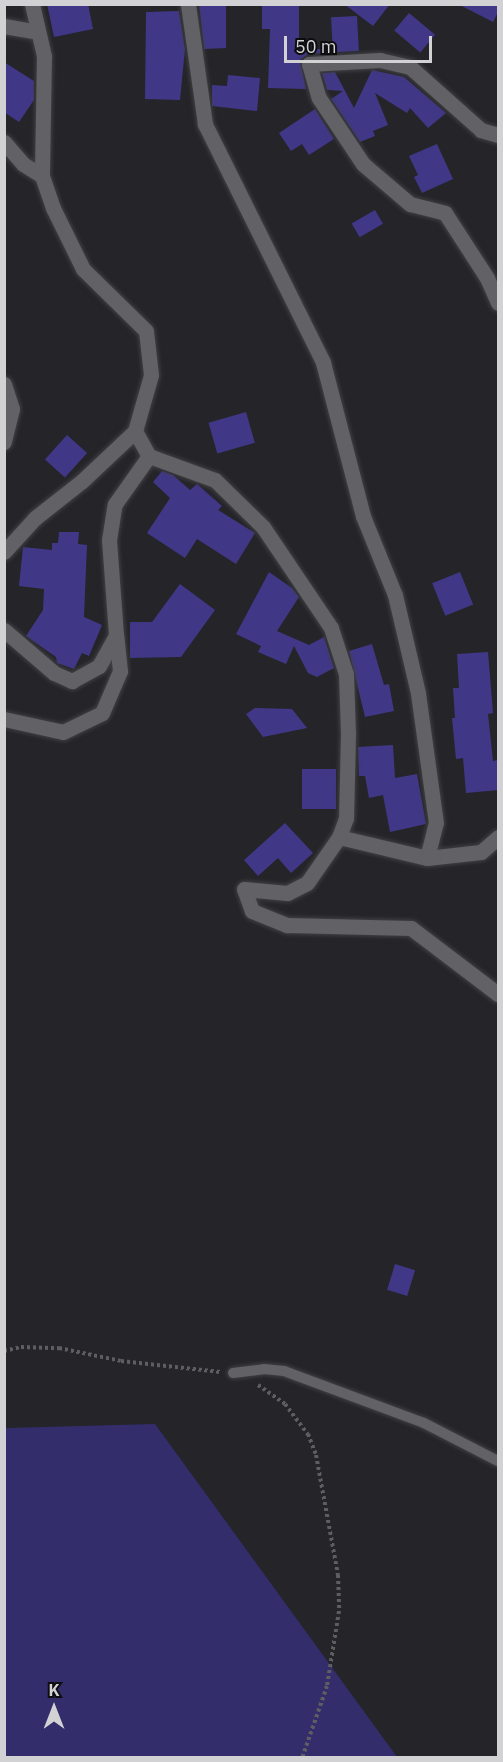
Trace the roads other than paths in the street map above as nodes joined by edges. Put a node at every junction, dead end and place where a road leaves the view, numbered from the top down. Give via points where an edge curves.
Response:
1 (32, 4) edge
2 (188, 4) edge
3 (4, 26) edge
4 (37, 32) junction
5 (498, 135) edge
6 (4, 142) edge
7 (42, 176) junction
8 (498, 303) edge
9 (4, 384) edge
10 (135, 430) junction
11 (4, 442) edge
12 (148, 456) junction
13 (4, 552) edge
14 (4, 630) edge
15 (116, 634) junction
16 (4, 719) edge
17 (339, 837) junction
18 (498, 837) edge
19 (427, 858) junction
20 (498, 994) edge
21 (233, 1373) road end
22 (498, 1461) edge

1 - 4 street
2 - 19 street via 205,124 323,362 363,516 395,595 418,693 436,823
3 - 4 street
4 - 7 street via 44,56
5 - 8 street via 481,130 410,67 380,60 309,64 319,98 363,165 410,204 446,213
6 - 7 street via 23,164
7 - 10 street via 83,269 146,331 152,375
9 - 11 street via 12,409
10 - 12 street
10 - 13 street via 36,518
12 - 15 street via 116,504 112,522 109,540
12 - 17 street via 215,480 263,527 331,628 346,674 346,818
14 - 15 street via 54,673 72,681 99,666
15 - 16 street via 120,671 102,713 63,732
17 - 19 street
17 - 20 street via 307,883 287,893 244,889 252,910 287,925 411,928
18 - 19 street via 481,852
21 - 22 lane via 284,1371 424,1423

